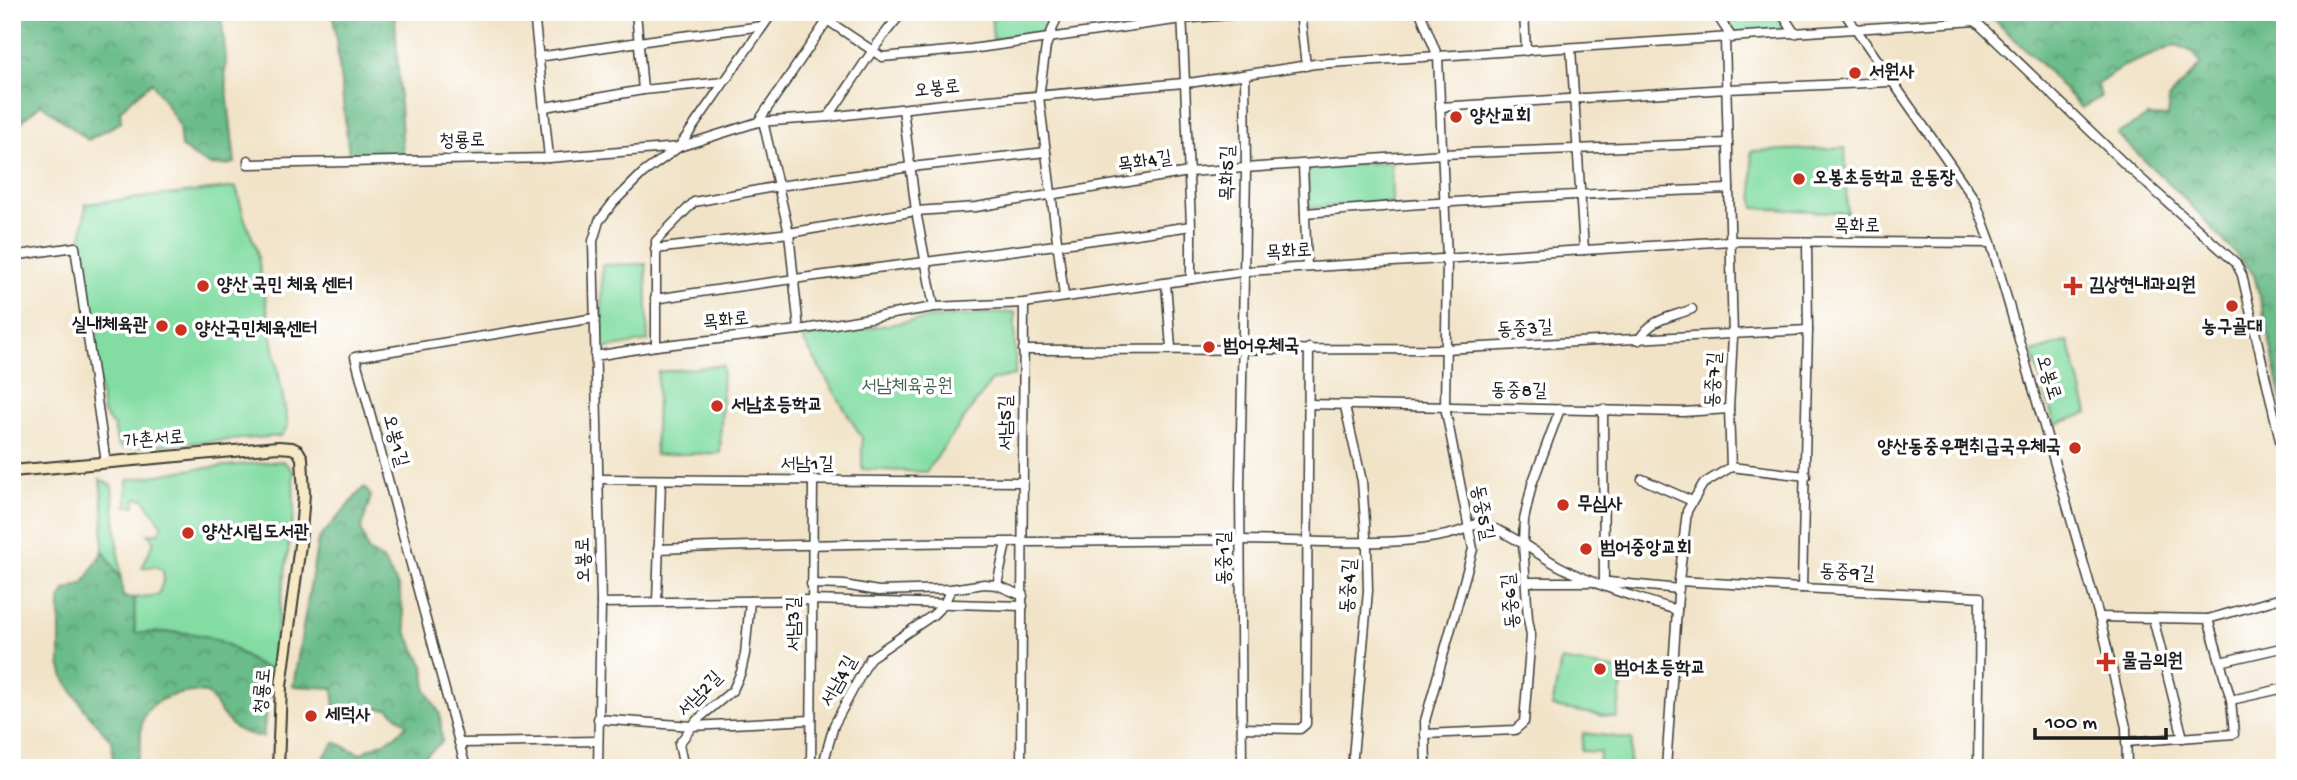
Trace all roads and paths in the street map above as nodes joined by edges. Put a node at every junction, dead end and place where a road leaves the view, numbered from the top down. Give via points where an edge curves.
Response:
1 (534, 12) edge
2 (636, 12) edge
3 (773, 12) edge
4 (815, 12) edge
5 (833, 12) edge
6 (903, 12) edge
7 (1059, 12) edge
8 (1263, 12) edge
9 (1300, 12) edge
10 (1420, 12) edge
11 (1524, 12) edge
12 (1715, 12) edge
13 (1781, 12) edge
14 (1844, 12) edge
15 (1966, 12) edge
16 (1182, 15) edge
17 (827, 20) junction
18 (1976, 22) junction
19 (763, 26) junction
20 (1857, 30) junction
21 (1795, 34) junction
22 (1050, 36) junction
23 (1728, 38) junction
24 (638, 43) junction
25 (1572, 48) junction
26 (874, 51) junction
27 (1526, 51) junction
28 (538, 57) junction
29 (1438, 57) junction
30 (1306, 66) junction
31 (1245, 75) junction
32 (723, 82) junction
33 (1891, 82) junction
34 (1185, 83) junction
35 (1727, 89) junction
36 (643, 90) junction
37 (1039, 97) junction
38 (1574, 97) junction
39 (545, 107) junction
40 (1440, 107) junction
41 (903, 109) junction
42 (828, 117) junction
43 (761, 122) junction
44 (1728, 143) junction
45 (679, 147) junction
46 (1576, 150) junction
47 (1046, 152) junction
48 (1442, 154) junction
49 (549, 158) junction
50 (248, 160) dead end
51 (1303, 165) junction
52 (911, 167) junction
53 (1246, 170) junction
54 (1189, 172) junction
55 (779, 186) junction
56 (1729, 189) junction
57 (1580, 193) junction
58 (1051, 195) junction
59 (1444, 201) junction
60 (916, 211) junction
61 (1305, 213) junction
62 (1191, 226) junction
63 (789, 233) junction
64 (1731, 241) junction
65 (1807, 242) junction
66 (1991, 243) junction
67 (1058, 246) junction
68 (655, 249) junction
69 (1584, 250) junction
70 (12, 256) edge
71 (1447, 258) junction
72 (925, 261) junction
73 (1307, 267) junction
74 (1242, 272) junction
75 (794, 277) junction
76 (1191, 279) junction
77 (1166, 283) junction
78 (1064, 296) junction
79 (655, 299) junction
80 (1024, 303) junction
81 (934, 307) junction
82 (1692, 309) dead end
83 (595, 318) junction
84 (799, 330) junction
85 (1808, 330) junction
86 (1733, 336) junction
87 (1639, 340) junction
88 (656, 346) junction
89 (1171, 348) junction
90 (1243, 348) junction
91 (1309, 348) junction
92 (1445, 349) junction
93 (1023, 350) junction
94 (595, 355) junction
95 (1308, 404) junction
96 (1345, 407) junction
97 (1445, 407) junction
98 (1560, 409) junction
99 (1603, 410) junction
100 (1729, 410) junction
101 (298, 452) joint
102 (2285, 462) edge
103 (106, 463) junction
104 (1731, 467) junction
105 (12, 471) edge
106 (1806, 476) junction
107 (599, 479) junction
108 (1642, 479) dead end
109 (660, 480) junction
110 (813, 481) junction
111 (1023, 482) junction
112 (1692, 501) junction
113 (1468, 529) junction
114 (1241, 540) junction
115 (1306, 541) junction
116 (1366, 541) junction
117 (1006, 543) junction
118 (1023, 543) junction
119 (1523, 543) junction
120 (812, 544) junction
121 (658, 549) junction
122 (1526, 582) junction
123 (1592, 582) junction
124 (1604, 583) junction
125 (811, 584) junction
126 (998, 585) junction
127 (1679, 585) junction
128 (1802, 588) junction
129 (951, 589) junction
130 (1023, 596) junction
131 (2285, 597) edge
132 (811, 600) junction
133 (750, 601) junction
134 (657, 602) junction
135 (601, 603) junction
136 (944, 604) junction
137 (1023, 606) junction
138 (1677, 610) junction
139 (2099, 617) junction
140 (2153, 618) junction
141 (2207, 619) junction
142 (2285, 647) edge
143 (2220, 662) junction
144 (2285, 688) edge
145 (2231, 700) junction
146 (598, 719) junction
147 (811, 720) junction
148 (692, 726) junction
149 (1242, 728) junction
150 (1425, 734) junction
151 (2183, 738) junction
152 (598, 741) junction
153 (2126, 742) junction
154 (459, 743) junction
155 (278, 768) edge
156 (466, 768) edge
157 (598, 768) edge
158 (684, 768) edge
159 (811, 768) edge
160 (822, 768) edge
161 (1021, 768) edge
162 (1242, 768) edge
163 (1352, 768) edge
164 (1426, 768) edge
165 (1666, 768) edge
166 (1978, 768) edge
167 (2127, 768) edge

1 - 28 street
2 - 24 street
3 - 19 street
4 - 17 street
5 - 17 street
6 - 26 street
7 - 22 street
8 - 16 street
9 - 30 street
10 - 29 street, 동중5길
11 - 27 street
12 - 23 street
13 - 21 street
14 - 20 street
15 - 18 street
16 - 22 street
16 - 34 street
17 - 26 street
17 - 43 street
18 - 20 street, 오봉로
18 - 102 street via 2236,263
19 - 24 street
19 - 32 street
20 - 21 street, 오봉로
20 - 33 street, 오봉로
21 - 23 street, 오봉로
22 - 26 street via 882,57
22 - 37 street
23 - 25 street, 오봉로
23 - 35 street, 동중7길
24 - 28 street
24 - 36 street
25 - 27 street, 오봉로
25 - 38 street
26 - 42 street
27 - 29 street, 오봉로
28 - 39 street
29 - 30 street, 오봉로
29 - 40 street, 동중5길
30 - 31 street, 오봉로
31 - 34 street, 오봉로
31 - 53 street, 목화5길
32 - 36 street
32 - 45 street
33 - 35 street
33 - 66 street, 오봉로 via 1975,200
34 - 37 street, 오봉로
34 - 54 street
35 - 38 street
35 - 44 street, 동중7길
36 - 39 street
37 - 41 street, 오봉로
37 - 47 street
38 - 40 street
38 - 46 street
39 - 49 street
40 - 48 street, 동중5길
41 - 42 street, 오봉로
41 - 52 street
42 - 43 street, 오봉로
43 - 45 street, 오봉로
43 - 55 street
44 - 46 street, 목화4길
44 - 56 street, 동중7길
45 - 49 street, 청룡로
45 - 83 street, 오봉로 via 643,173 599,221 593,241
46 - 48 street, 목화4길
46 - 57 street
47 - 52 street
47 - 58 street
48 - 51 street, 목화4길
48 - 59 street, 동중5길
49 - 50 street, 청룡로 via 248,164
51 - 53 street, 목화4길
51 - 61 street
52 - 55 street
52 - 60 street
53 - 54 street, 목화4길
53 - 74 street, 목화5길
54 - 58 street, 목화4길
54 - 62 street
55 - 63 street
55 - 68 street via 694,202 656,241
56 - 57 street
56 - 64 street, 동중7길
57 - 59 street
57 - 69 street
58 - 60 street, 목화4길
58 - 67 street
59 - 61 street
59 - 71 street, 동중5길
60 - 63 street, 목화4길
60 - 72 street
61 - 73 street
62 - 67 street
62 - 76 street
63 - 68 street, 목화4길
63 - 75 street
64 - 65 street, 목화로
64 - 69 street, 목화로
64 - 86 street, 동중7길
65 - 66 street, 목화로
65 - 85 street, 동중9길
66 - 139 street, 오봉로
67 - 72 street
67 - 78 street
68 - 79 street
69 - 71 street, 목화로
70 - 103 street via 75,247
71 - 73 street, 목화로
71 - 92 street, 동중5길
72 - 75 street
72 - 81 street
73 - 74 street, 목화로
74 - 76 street, 목화로
74 - 90 street, 동중1길
75 - 79 street
75 - 84 street
76 - 77 street, 목화로
77 - 78 street, 목화로
77 - 89 street
78 - 80 street, 목화로
79 - 88 street
80 - 81 street, 목화로
80 - 93 street, 서남5길
81 - 84 street, 목화로
82 - 87 street via 1656,321
83 - 94 street, 오봉로
83 - 154 street, 오봉1길 via 355,357
84 - 88 street, 목화로
85 - 86 street, 동중3길
85 - 106 street, 동중9길
86 - 87 street, 동중3길
86 - 100 street, 동중7길
87 - 92 street, 동중3길
88 - 94 street, 목화로
89 - 90 street
89 - 93 street
90 - 91 street, 동중3길
90 - 114 street, 동중1길
91 - 92 street, 동중3길
91 - 95 street
92 - 97 street, 동중5길
93 - 111 street, 서남5길
94 - 107 street, 오봉로
95 - 96 street, 동중8길
95 - 115 street
96 - 97 street, 동중8길
96 - 116 street, 동중4길 via 1362,481
97 - 98 street, 동중8길
97 - 113 street, 동중5길
98 - 99 street, 동중8길
98 - 119 street, 동중6길 via 1532,484
99 - 100 street, 동중8길
99 - 124 street
100 - 104 street, 동중7길
101 - 103 street, 가촌서로 via 278,447
101 - 155 street, 청룡로 via 304,494 281,686
103 - 105 street, 가촌서로
104 - 106 street
104 - 112 street via 1703,484
106 - 128 street, 동중9길
107 - 109 street, 서남1길
107 - 135 street, 오봉로
108 - 112 street
109 - 110 street, 서남1길
109 - 121 street
110 - 111 street, 서남1길
110 - 120 street, 서남3길
111 - 118 street, 서남5길
112 - 127 street
113 - 116 street via 1410,540
113 - 119 street via 1477,523 1495,527
113 - 150 street, 동중5길 via 1473,550
114 - 115 street
114 - 118 street
114 - 149 street, 동중1길
115 - 116 street
115 - 149 street via 1306,724 1300,729
116 - 163 street, 동중4길 via 1367,590
117 - 118 street
117 - 120 street
117 - 126 street
118 - 130 street, 서남5길
119 - 122 street, 동중6길
119 - 123 street
120 - 121 street
120 - 125 street, 서남3길
121 - 134 street
122 - 123 street
122 - 150 street, 동중6길 via 1531,635 1524,722 1516,730
123 - 124 street
124 - 127 street
124 - 138 street
125 - 129 street via 878,591
125 - 132 street, 서남3길
126 - 129 street
126 - 130 street
127 - 128 street
127 - 138 street
128 - 166 street, 동중9길 via 1980,597
129 - 136 street
130 - 137 street, 서남5길
131 - 141 street
132 - 133 street
132 - 136 street
132 - 147 street, 서남3길
133 - 134 street
133 - 148 street, 서남2길 via 745,654 733,690
134 - 135 street
135 - 146 street, 오봉로
136 - 137 street
136 - 160 street, 서남4길 via 870,657 834,725
137 - 161 street, 서남5길
138 - 165 street
139 - 140 street
139 - 153 street, 오봉로
140 - 141 street
140 - 151 street
141 - 143 street
142 - 143 street
143 - 145 street
144 - 145 street
145 - 151 street via 2234,734
146 - 148 street
146 - 152 street, 오봉로
147 - 148 street
147 - 159 street, 서남3길
148 - 158 street, 서남2길 via 679,744
149 - 162 street, 동중1길
150 - 164 street, 동중5길
151 - 153 street
152 - 154 street
152 - 157 street, 오봉로
153 - 167 street, 오봉로
154 - 156 street, 오봉1길

